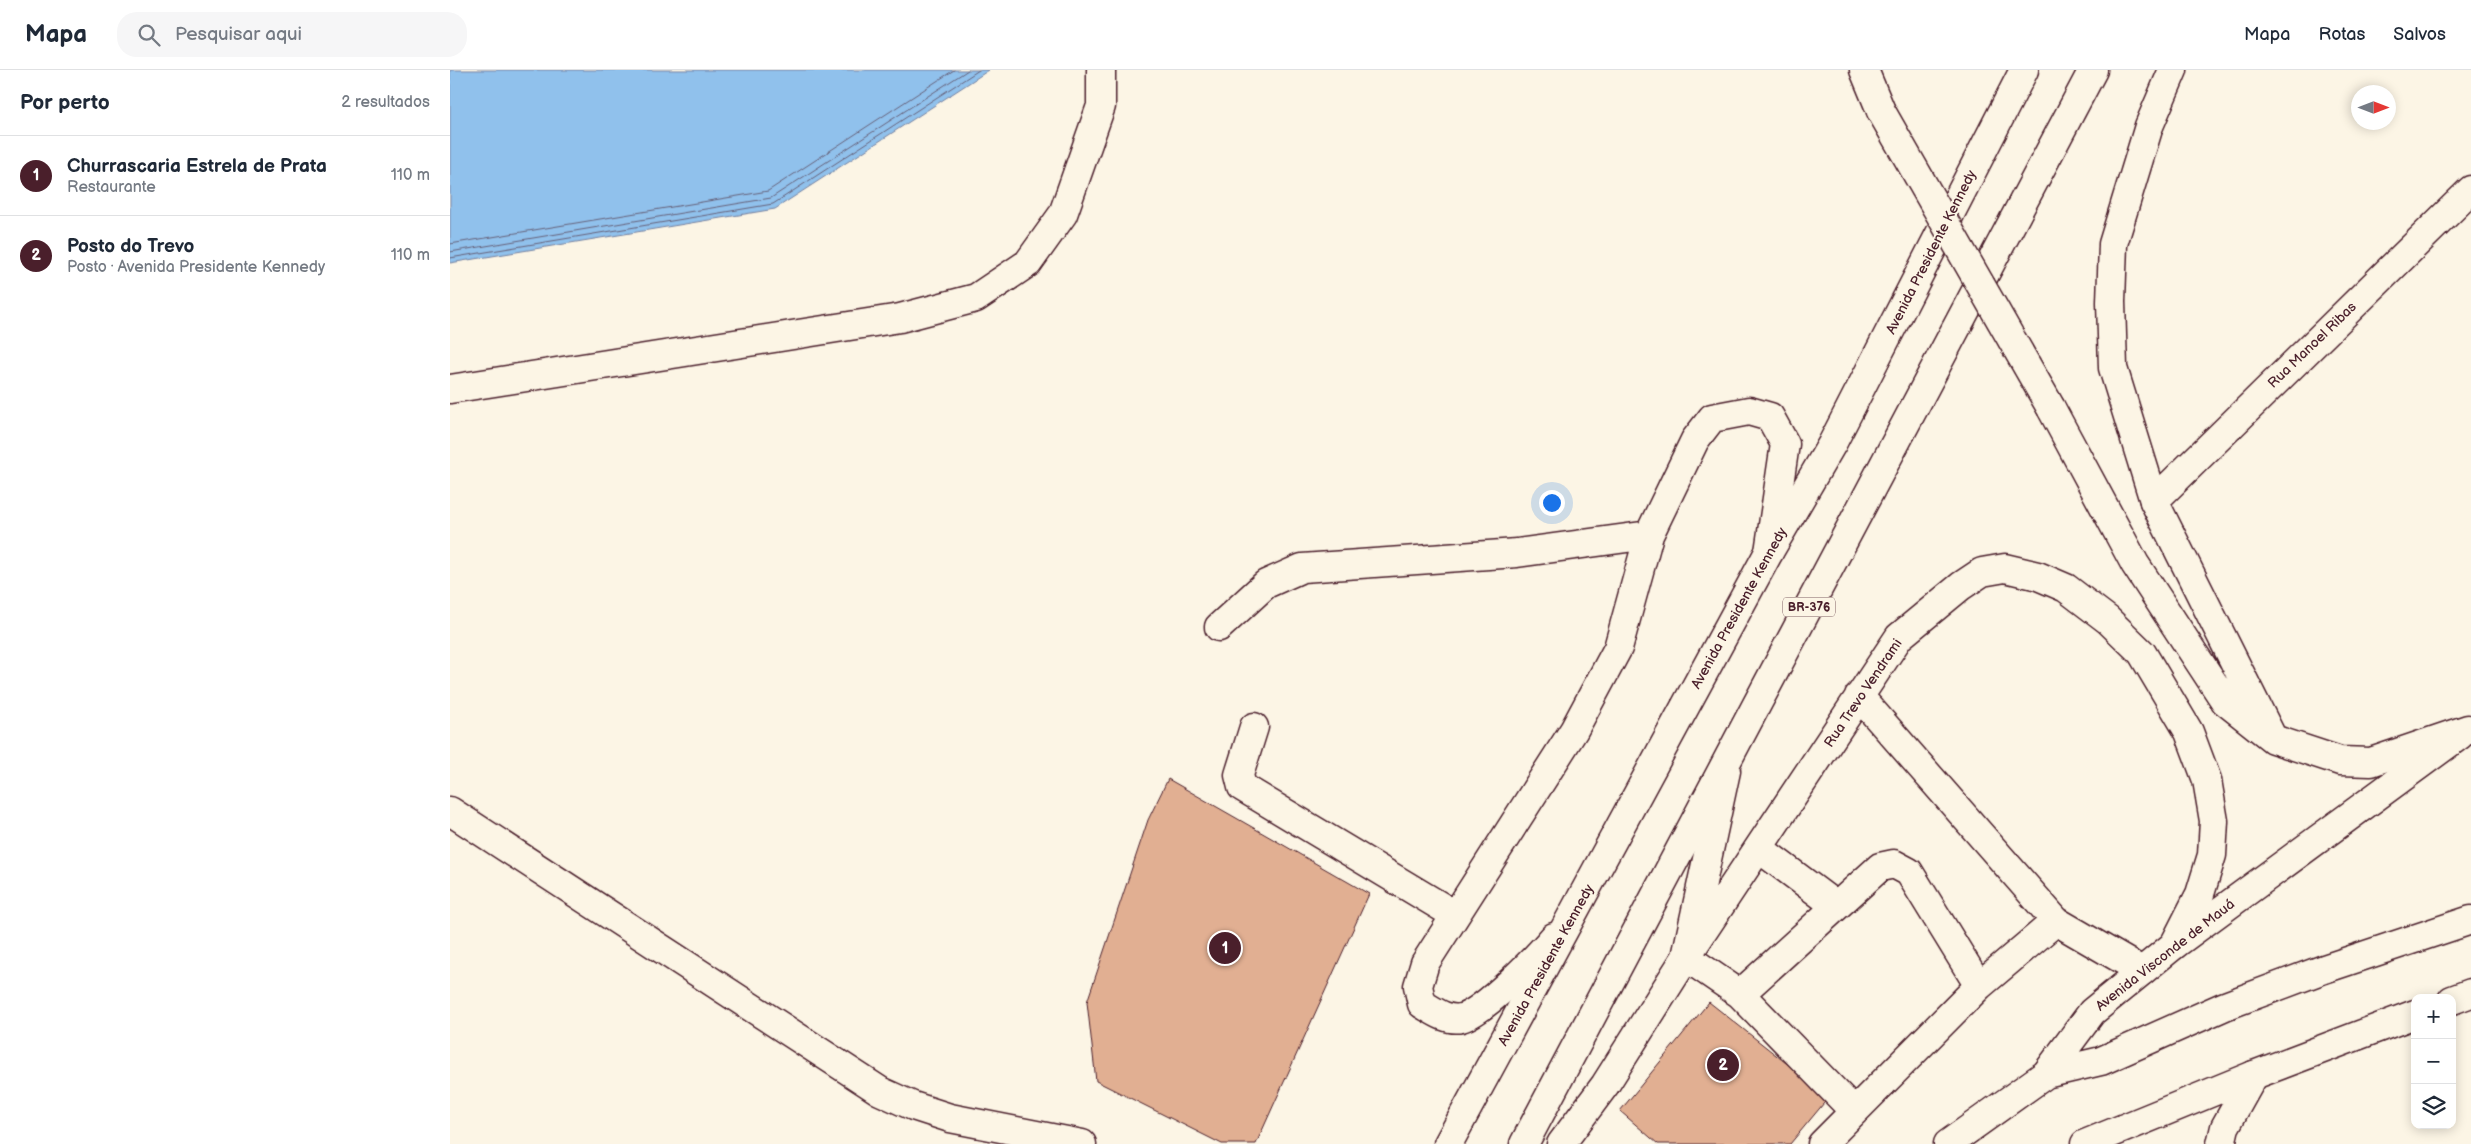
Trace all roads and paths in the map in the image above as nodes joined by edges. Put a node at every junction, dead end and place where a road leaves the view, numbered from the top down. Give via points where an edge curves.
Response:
1 (1101, 70) edge
2 (1864, 70) edge
3 (2024, 70) edge
4 (2093, 70) edge
5 (2173, 70) edge
6 (2471, 190) edge
7 (450, 389) edge
8 (2154, 501) junction
9 (1649, 535) junction
10 (1768, 552) junction
11 (1219, 627) dead end
12 (1859, 696) junction
13 (1254, 727) dead end
14 (2470, 728) edge
15 (2273, 739) junction
16 (1727, 764) junction
17 (450, 811) edge
18 (1760, 849) junction
19 (1836, 906) junction
20 (1575, 913) junction
21 (1455, 915) junction
22 (2471, 920) edge
23 (2056, 921) junction
24 (2174, 945) junction
25 (1686, 957) junction
26 (2142, 971) junction
27 (1979, 986) junction
28 (2471, 993) edge
29 (1740, 994) junction
30 (2456, 999) edge
31 (2411, 1016) edge
32 (2046, 1074) junction
33 (2254, 1075) junction
34 (1854, 1111) junction
35 (1454, 1133) edge
36 (1082, 1144) edge
37 (1438, 1144) edge
38 (1524, 1144) edge
39 (1561, 1144) edge
40 (1822, 1144) edge
41 (1948, 1144) edge
42 (2085, 1144) edge
43 (2221, 1144) edge

1 - 7 main road via 1101,106 1062,214 1028,263 976,298 900,318
2 - 15 main road, bridge via 1881,111 2051,408 2135,564 2225,701
3 - 10 main road, Avenida Presidente Kennedy via 1832,444
4 - 16 main road, BR-376
5 - 8 main road via 2149,126 2114,244 2111,292 2114,368
6 - 8 main road, Rua Manoel Ribas
8 - 15 main road
9 - 10 main road via 1695,440 1712,418 1749,411 1770,417 1785,444
9 - 11 main road via 1517,553 1302,568 1266,584
9 - 21 main road via 1618,648 1574,730
10 - 20 main road, Avenida Presidente Kennedy
12 - 18 main road, Rua Trevo Vendrami
12 - 23 main road
12 - 24 main road, Rua Trevo Vendrami via 1899,636 1982,572 2005,568 2038,576 2066,588 2108,620 2142,653 2167,692 2189,732 2207,780 2214,821 2212,855 2200,894
13 - 21 main road via 1239,774 1242,787
14 - 15 main road via 2371,762 2340,761
14 - 24 main road, Avenida Visconde de Mauá
16 - 25 main road
16 - 38 main road, BR-376
17 - 36 main road via 880,1091 950,1118
18 - 19 main road
18 - 25 main road, Rua Trevo Vendrami
19 - 27 main road via 1880,867 1894,864 1909,872
19 - 29 main road
20 - 21 main road via 1533,962 1476,1010 1461,1018 1443,1017 1422,1004 1418,986 1425,963
20 - 35 main road, Avenida Presidente Kennedy
22 - 32 main road via 2225,1006 2101,1061
23 - 26 main road
23 - 27 main road
24 - 26 main road, Avenida Visconde de Mauá
25 - 29 main road
25 - 39 main road, Rua Trevo Vendrami via 1605,1085
26 - 32 main road, Avenida Visconde de Mauá via 2092,1012
27 - 34 main road
28 - 30 main road
29 - 34 main road
31 - 33 main road
32 - 41 main road
33 - 42 main road
33 - 43 main road via 2225,1127
34 - 40 main road
35 - 37 main road, Avenida Presidente Kennedy

